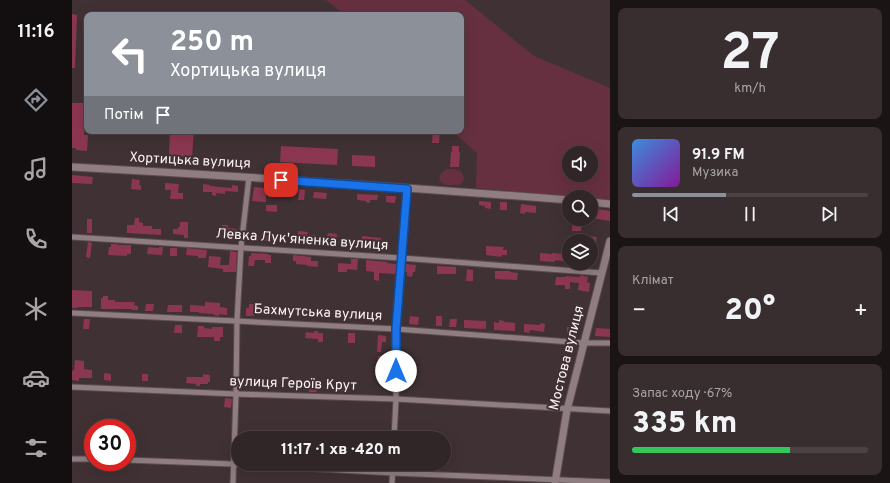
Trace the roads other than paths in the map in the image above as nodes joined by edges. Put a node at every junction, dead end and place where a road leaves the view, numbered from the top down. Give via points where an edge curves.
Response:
1 (72, 167) edge
2 (249, 177) junction
3 (407, 189) junction
4 (562, 199) edge
5 (598, 203) edge
6 (610, 204) edge
7 (72, 237) edge
8 (610, 241) edge
9 (241, 247) junction
10 (401, 258) junction
11 (602, 273) junction
12 (72, 313) edge
13 (237, 321) junction
14 (396, 329) junction
15 (584, 343) junction
16 (610, 343) edge
17 (72, 387) edge
18 (236, 394) junction
19 (396, 399) junction
20 (567, 410) junction
21 (610, 411) edge
22 (235, 431) edge
23 (394, 431) edge
24 (72, 459) edge
25 (84, 459) edge
26 (136, 460) edge
27 (231, 464) edge
28 (234, 471) edge
29 (358, 471) edge
30 (393, 473) junction
31 (555, 482) edge
32 (610, 482) edge
33 (233, 483) edge
34 (392, 483) edge

1 - 2 street, Хортицька вулиця
2 - 3 street, Хортицька вулиця
2 - 9 street
3 - 4 street, Хортицька вулиця
3 - 10 street
5 - 6 street
7 - 9 street, Левка Лук'яненка вулиця
8 - 11 street, Мостова вулиця
9 - 10 street, Левка Лук'яненка вулиця
9 - 13 street
10 - 11 street, Левка Лук'яненка вулиця
10 - 14 street
11 - 15 street, Мостова вулиця
12 - 13 street, Бахмутська вулиця
13 - 14 street, Бахмутська вулиця
13 - 18 street
14 - 15 street, Бахмутська вулиця
14 - 19 street
15 - 16 street, Бахмутська вулиця
15 - 20 street, Мостова вулиця
17 - 18 street, вулиця Героїв Крут
18 - 19 street, вулиця Героїв Крут
18 - 22 street
19 - 20 street, вулиця Героїв Крут
19 - 23 street
20 - 21 street, вулиця Героїв Крут
20 - 31 street, Мостова вулиця
24 - 25 street
26 - 27 street
28 - 33 street
29 - 30 street
30 - 31 street
30 - 34 street
31 - 32 street

